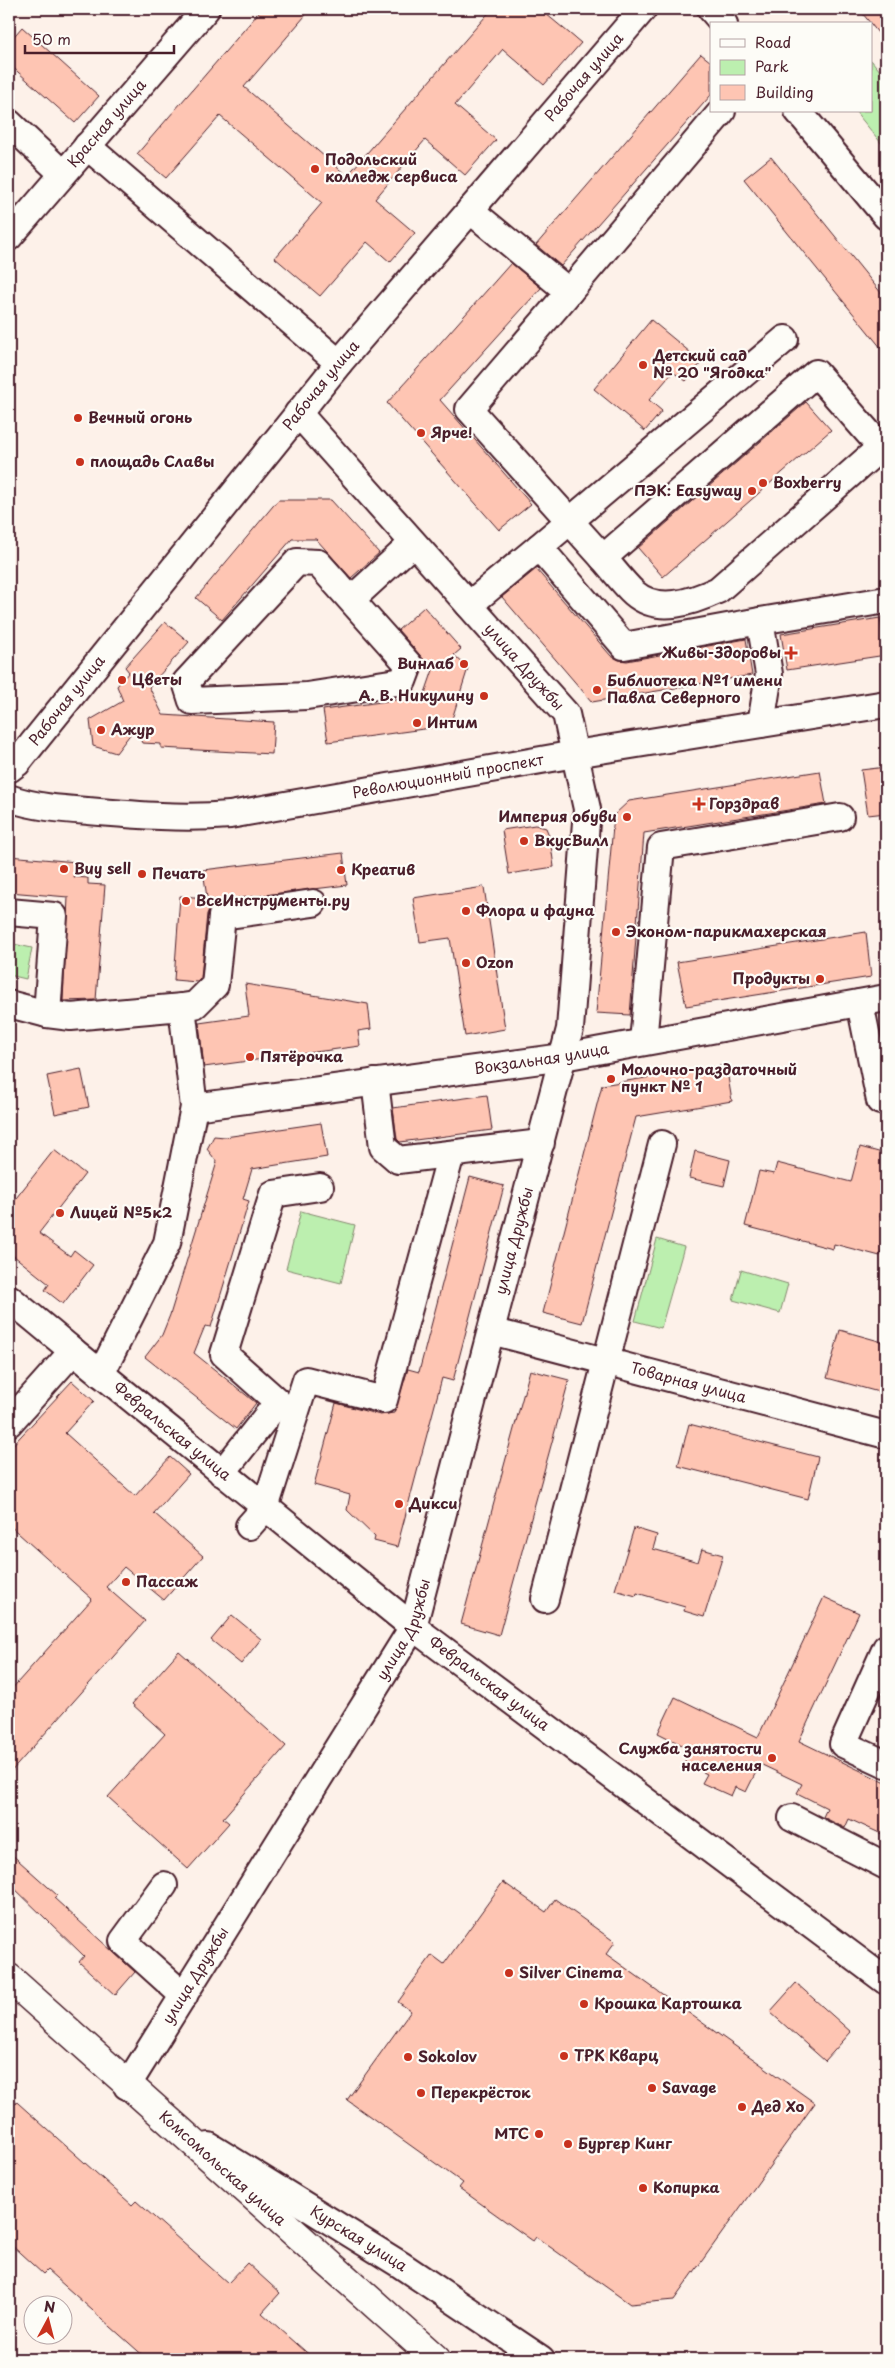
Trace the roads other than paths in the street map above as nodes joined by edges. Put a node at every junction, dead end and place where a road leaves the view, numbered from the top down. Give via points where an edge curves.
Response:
1 (206, 9) edge
2 (643, 9) edge
3 (711, 9) edge
4 (722, 22) edge
5 (721, 112) edge
6 (799, 112) edge
7 (9, 123) edge
8 (87, 146) junction
9 (63, 174) junction
10 (470, 210) junction
11 (886, 216) edge
12 (9, 237) edge
13 (569, 292) junction
14 (785, 339) dead end
15 (339, 363) junction
16 (298, 413) junction
17 (884, 450) edge
18 (570, 522) junction
19 (413, 543) junction
20 (539, 547) junction
21 (603, 558) junction
22 (351, 600) junction
23 (886, 600) edge
24 (469, 605) junction
25 (760, 621) junction
26 (886, 704) edge
27 (761, 724) junction
28 (575, 754) junction
29 (9, 769) edge
30 (9, 798) edge
31 (840, 817) dead end
32 (313, 903) dead end
33 (9, 912) edge
34 (886, 998) edge
35 (860, 1002) junction
36 (9, 1004) edge
37 (182, 1006) junction
38 (47, 1014) junction
39 (644, 1042) junction
40 (563, 1057) junction
41 (375, 1082) junction
42 (886, 1101) edge
43 (194, 1107) junction
44 (540, 1143) junction
45 (662, 1144) dead end
46 (451, 1154) junction
47 (320, 1187) dead end
48 (9, 1298) edge
49 (491, 1331) junction
50 (73, 1351) junction
51 (606, 1361) junction
52 (102, 1374) junction
53 (9, 1423) edge
54 (886, 1435) edge
55 (222, 1473) junction
56 (257, 1517) junction
57 (545, 1599) dead end
58 (413, 1627) junction
59 (886, 1648) edge
60 (886, 1764) edge
61 (792, 1818) dead end
62 (886, 1866) edge
63 (164, 1885) dead end
64 (9, 1978) edge
65 (886, 1981) edge
66 (184, 1996) junction
67 (128, 2086) junction
68 (173, 2124) junction
69 (436, 2359) edge
70 (541, 2359) edge

1 - 8 street, Красная улица via 179,27
2 - 10 street, Рабочая улица
3 - 4 street
5 - 13 street
6 - 11 street
7 - 9 street
8 - 9 street, Красная улица
8 - 15 street
9 - 12 street, Красная улица
10 - 13 street
10 - 15 street, Рабочая улица
13 - 18 street via 469,409
14 - 18 street
15 - 16 street, Рабочая улица
16 - 19 street, улица Дружбы
16 - 29 street, Рабочая улица
17 - 21 street via 718,590 696,601 656,604 644,600
17 - 21 street via 816,373
18 - 20 street
18 - 21 street
19 - 22 street
19 - 24 street, улица Дружбы
20 - 24 street
20 - 25 street via 624,646
22 - 22 street via 410,665 403,682 307,696 192,701 186,682 297,562 318,563
23 - 25 street
24 - 28 street, улица Дружбы via 566,714
25 - 27 street via 769,674
26 - 27 street, Революционный проспект
27 - 28 street, Революционный проспект
28 - 30 street, Революционный проспект via 196,818 55,808
28 - 40 street, улица Дружбы via 587,810 570,1029
31 - 39 street via 661,847
32 - 37 street via 222,916 215,984 195,1005
33 - 38 street via 54,916
34 - 35 street, Вокзальная улица
35 - 39 street, Вокзальная улица
35 - 42 street via 880,1101
36 - 38 street
37 - 38 street via 71,1017
37 - 43 street
39 - 40 street, Вокзальная улица
40 - 41 street, Вокзальная улица
40 - 44 street, улица Дружбы
41 - 43 street, Вокзальная улица
41 - 46 street via 384,1147 398,1160
43 - 52 street via 167,1243
44 - 46 street
44 - 49 street, улица Дружбы
45 - 51 street
46 - 56 street via 384,1400 306,1380
47 - 55 street via 273,1194 224,1354 278,1402
48 - 50 street, Февральская улица
49 - 51 street, Товарная улица
49 - 58 street, улица Дружбы
50 - 52 street, Февральская улица
50 - 53 street via 40,1398
51 - 54 street, Товарная улица
51 - 57 street
52 - 55 street, Февральская улица
55 - 56 street, Февральская улица
56 - 58 street, Февральская улица
58 - 65 street, Февральская улица
58 - 66 street, улица Дружбы
59 - 60 street via 843,1744
61 - 62 street
63 - 66 street via 123,1941
64 - 67 main road, Комсомольская улица
66 - 67 street, улица Дружбы
67 - 68 main road, Комсомольская улица
68 - 69 main road, Комсомольская улица
68 - 70 street, Курская улица via 401,2265

